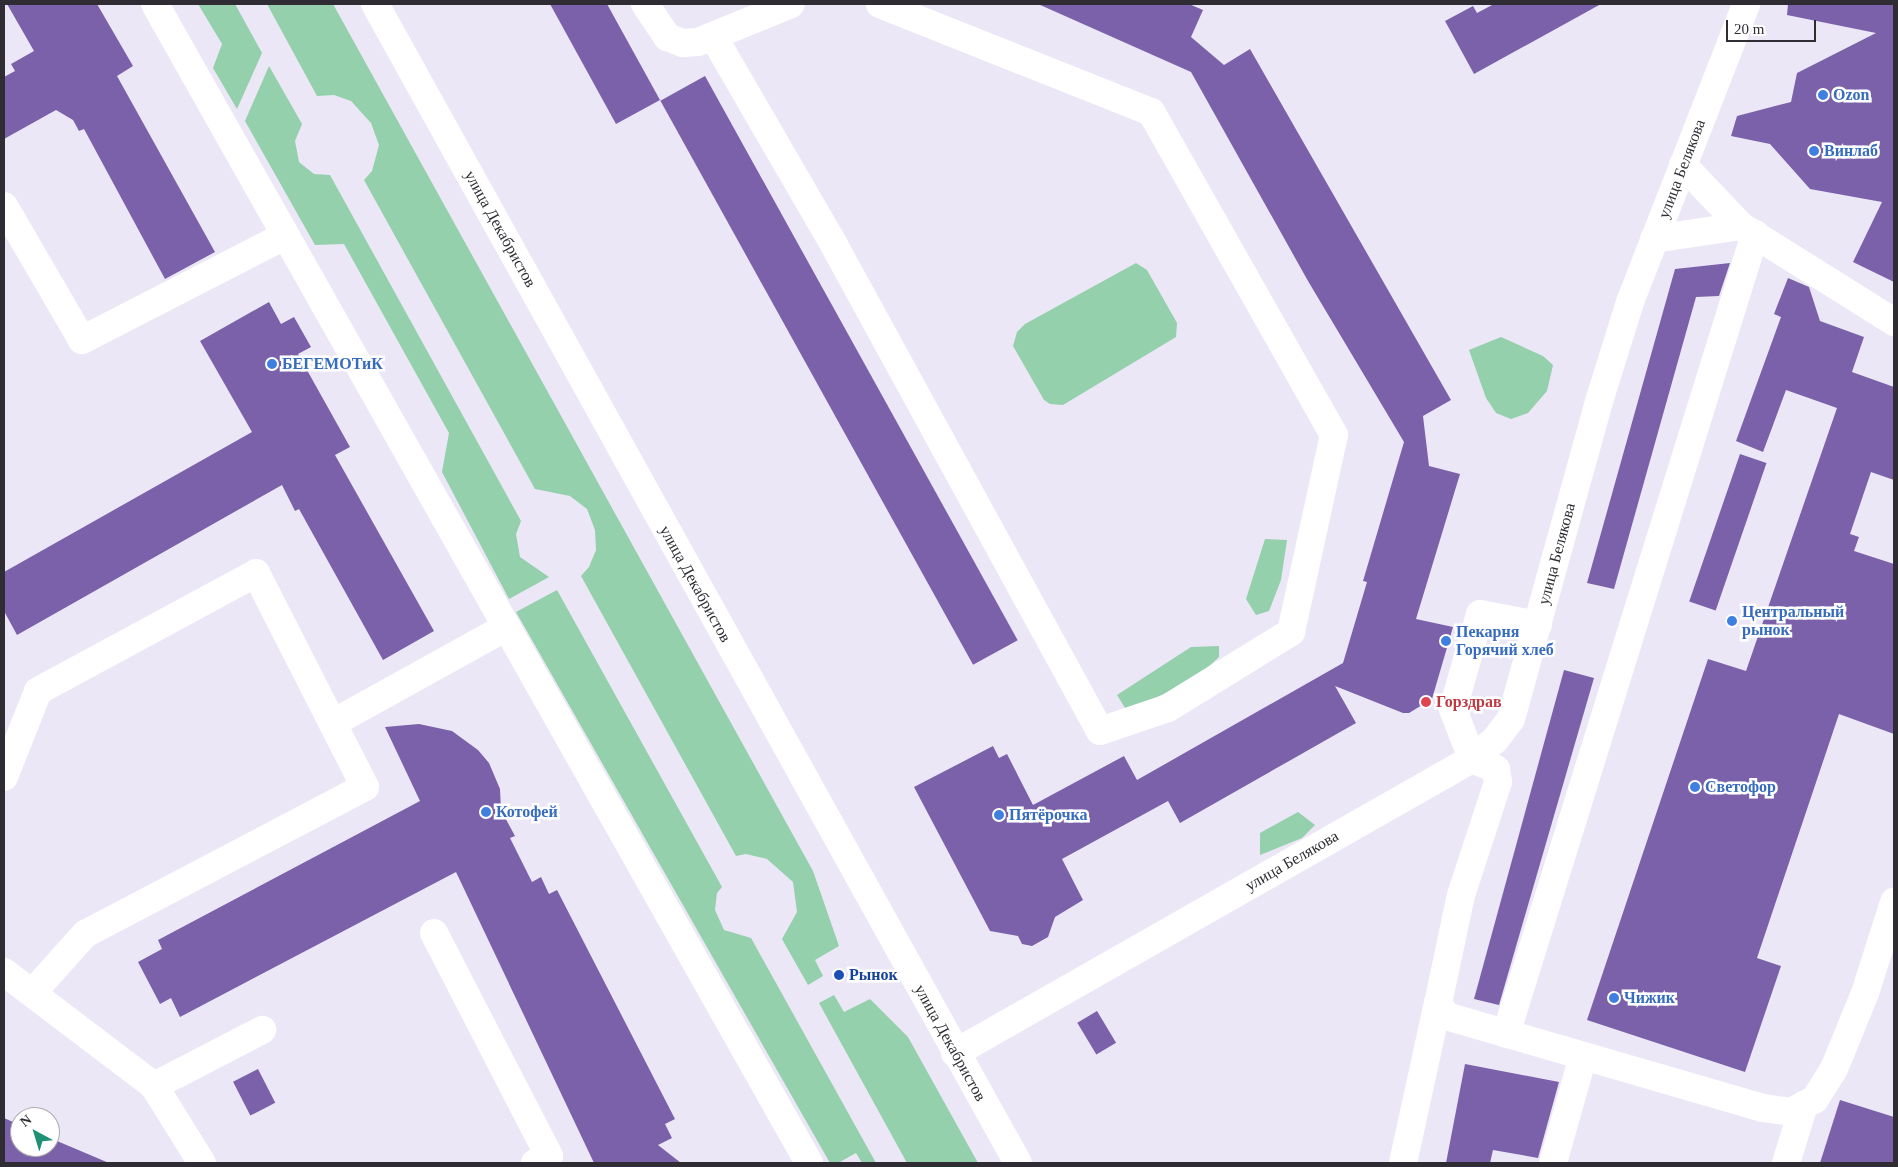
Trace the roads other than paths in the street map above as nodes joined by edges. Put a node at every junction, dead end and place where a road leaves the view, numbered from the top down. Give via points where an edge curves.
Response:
1 (155, 4) edge
2 (375, 4) edge
3 (645, 4) edge
4 (791, 4) edge
5 (880, 4) edge
6 (1746, 4) edge
7 (713, 36) junction
8 (1683, 165) junction
9 (4, 206) edge
10 (1748, 230) junction
11 (286, 235) junction
12 (1654, 239) junction
13 (1894, 322) edge
14 (1538, 624) junction
15 (506, 627) junction
16 (333, 724) junction
17 (1472, 758) junction
18 (4, 777) edge
19 (1894, 902) edge
20 (434, 933) dead end
21 (4, 972) edge
22 (32, 994) junction
23 (1438, 1003) junction
24 (262, 1030) dead end
25 (1506, 1034) junction
26 (955, 1053) junction
27 (1583, 1056) junction
28 (154, 1086) junction
29 (1804, 1105) junction
30 (202, 1163) edge
31 (535, 1163) edge
32 (809, 1163) edge
33 (1018, 1163) edge
34 (1403, 1163) edge
35 (1553, 1163) edge
36 (1786, 1163) edge

1 - 11 street
2 - 26 street, улица Декабристов
3 - 7 street via 667,37 683,43
4 - 7 street
5 - 7 street via 1151,112 1334,435 1291,632 1168,708 1100,731 834,246
6 - 8 street, улица Белякова
8 - 10 street
8 - 12 street, улица Белякова
9 - 11 street via 82,340
10 - 12 street
10 - 13 street
10 - 25 street
11 - 15 street
12 - 14 street, улица Белякова via 1600,398
14 - 17 street, улица Белякова via 1511,719 1495,740
14 - 17 street via 1480,614 1453,709
15 - 16 street
15 - 32 street
16 - 18 street via 256,573 38,691
16 - 22 street via 365,786 85,934
17 - 23 street via 1496,769 1498,782 1461,895
17 - 26 street, улица Белякова
19 - 29 street via 1865,994 1834,1069 1815,1099
20 - 31 street via 549,1156
21 - 22 street
22 - 28 street
23 - 25 street via 1446,1016
23 - 34 street
24 - 28 street
25 - 27 street
26 - 33 street, улица Декабристов
27 - 29 street via 1763,1108 1791,1112
27 - 35 street
28 - 30 street
29 - 36 street

